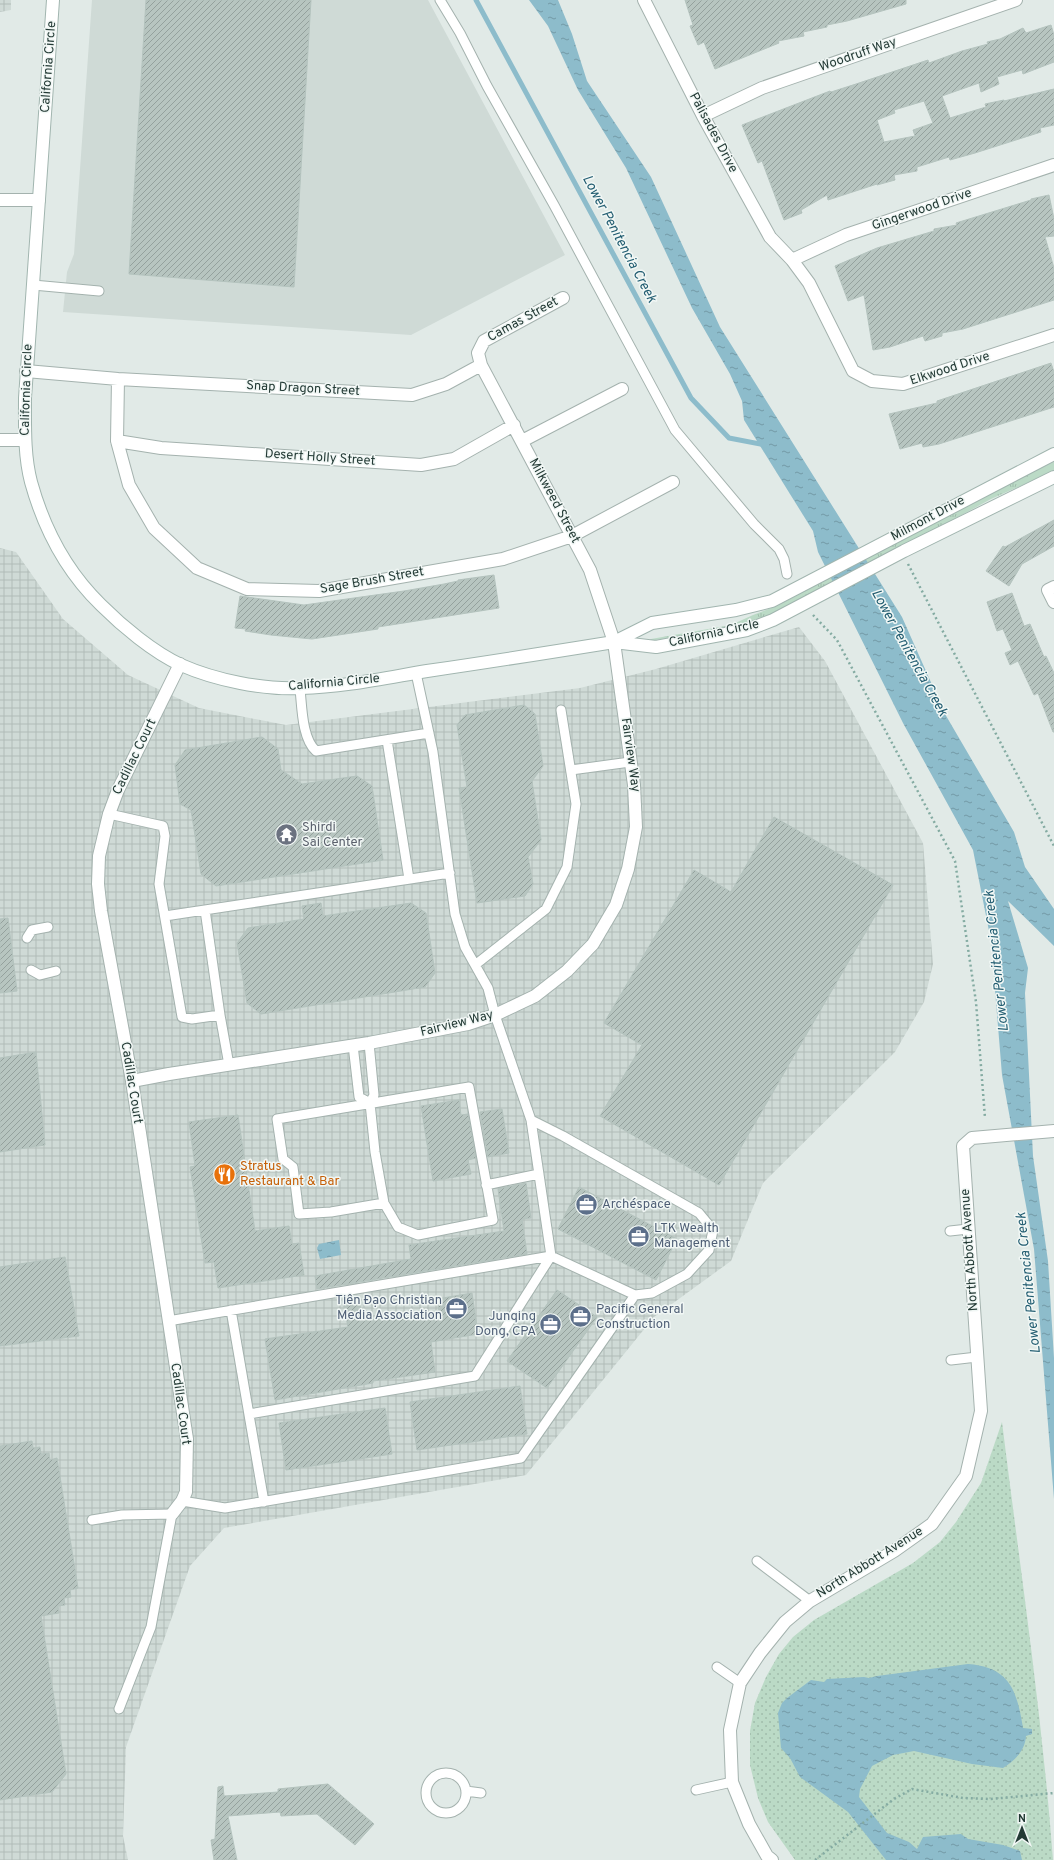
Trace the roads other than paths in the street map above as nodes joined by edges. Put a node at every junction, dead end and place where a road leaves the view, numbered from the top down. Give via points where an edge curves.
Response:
1 (53, 0) edge
2 (440, 0) edge
3 (644, 0) edge
4 (1016, 0) edge
5 (703, 116) junction
6 (1054, 165) edge
7 (0, 200) edge
8 (39, 200) junction
9 (792, 260) junction
10 (33, 285) junction
11 (99, 291) dead end
12 (563, 298) dead end
13 (1054, 336) edge
14 (481, 365) junction
15 (26, 371) junction
16 (118, 378) junction
17 (622, 389) dead end
18 (514, 425) junction
19 (0, 440) edge
20 (25, 440) junction
21 (117, 441) junction
22 (522, 441) junction
23 (1054, 454) edge
24 (1054, 477) edge
25 (673, 482) dead end
26 (572, 536) junction
27 (787, 574) dead end
28 (802, 587) joint
29 (1051, 589) edge
30 (1054, 602) edge
31 (807, 604) joint
32 (614, 642) junction
33 (180, 664) junction
34 (416, 673) junction
35 (300, 688) junction
36 (561, 710) dead end
37 (429, 733) junction
38 (387, 740) junction
39 (630, 762) junction
40 (571, 770) junction
41 (109, 814) junction
42 (450, 872) junction
43 (409, 879) junction
44 (204, 910) junction
45 (165, 916) junction
46 (48, 927) dead end
47 (28, 938) dead end
48 (475, 965) junction
49 (32, 970) dead end
50 (56, 971) dead end
51 (220, 1015) junction
52 (495, 1015) junction
53 (369, 1043) junction
54 (353, 1045) junction
55 (229, 1064) junction
56 (132, 1081) junction
57 (370, 1103) junction
58 (531, 1120) junction
59 (1054, 1131) edge
60 (539, 1174) junction
61 (486, 1185) junction
62 (384, 1203) junction
63 (968, 1229) junction
64 (950, 1231) dead end
65 (551, 1256) junction
66 (635, 1295) junction
67 (231, 1310) junction
68 (168, 1321) junction
69 (977, 1357) junction
70 (951, 1360) dead end
71 (249, 1414) junction
72 (182, 1501) junction
73 (264, 1502) junction
74 (172, 1514) junction
75 (92, 1520) dead end
76 (757, 1561) dead end
77 (810, 1601) junction
78 (717, 1667) dead end
79 (740, 1683) junction
80 (119, 1709) dead end
81 (732, 1782) junction
82 (696, 1790) dead end
83 (466, 1791) junction
84 (480, 1793) dead end
85 (772, 1860) edge

1 - 8 street, California Circle
2 - 27 lane via 675,430 754,524 779,549
3 - 5 street, Palisades Drive
4 - 5 street, Woodruff Way via 762,88
5 - 9 street, Palisades Drive via 770,237
6 - 9 street, Gingerwood Drive via 846,235
7 - 8 street
8 - 10 street, California Circle
9 - 13 street, Elkwood Drive via 809,283 853,371 872,381 903,384
10 - 11 lane
10 - 15 street, California Circle
12 - 14 street, Camas Street via 484,341 478,353
14 - 16 street, Snap Dragon Street via 446,384 412,395
14 - 18 street, Milkweed Street
15 - 16 street, Snap Dragon Street
15 - 20 street, California Circle
16 - 21 street, Sage Brush Street
17 - 22 street
18 - 21 street, Desert Holly Street via 454,458 421,465 161,448
18 - 22 street, Milkweed Street
19 - 20 street
20 - 33 street, California Circle via 31,482 62,559 87,591 118,622
21 - 26 street, Sage Brush Street via 129,486 154,528 197,568 247,589 319,591 503,559
22 - 26 street, Milkweed Street
23 - 28 street, Milmont Drive
24 - 31 street, Milmont Drive via 902,552
25 - 26 street, Sage Brush Street
26 - 32 street, Milkweed Street via 590,570
28 - 32 street, California Circle via 772,601 736,610 652,623
29 - 30 street
31 - 32 street, California Circle via 747,630 708,638 656,647
32 - 34 street, California Circle
32 - 39 street, Fairview Way
33 - 35 street, California Circle via 219,678 258,686
33 - 41 street, Cadillac Court via 118,790
34 - 35 street, California Circle via 347,684
34 - 37 lane
35 - 38 lane via 306,737 316,751
36 - 40 lane
37 - 38 lane
37 - 42 lane
38 - 43 lane
39 - 40 lane
39 - 52 street, Fairview Way via 636,800 636,827 628,869 616,905 593,944 567,971 535,996
40 - 48 lane via 576,804 567,867 546,909
41 - 45 lane via 163,826 159,884
41 - 56 street, Cadillac Court via 99,856 99,898
42 - 43 lane
42 - 48 lane via 455,914 464,947
43 - 44 lane
44 - 45 lane
44 - 51 lane
45 - 51 lane via 182,1017 192,1019
46 - 47 lane via 32,930
48 - 52 lane via 488,988
49 - 50 lane via 40,975
51 - 55 lane
52 - 53 street, Fairview Way via 468,1024
52 - 58 lane
53 - 54 street, Fairview Way
53 - 57 lane via 374,1095
54 - 55 street, Fairview Way
54 - 57 lane via 359,1097
55 - 56 street, Fairview Way
56 - 68 street, Cadillac Court
57 - 61 lane via 468,1088
57 - 62 lane
57 - 62 lane via 277,1119 280,1141 283,1159 293,1167 299,1214 332,1212
58 - 60 lane
58 - 66 lane via 699,1213 713,1230 709,1250 687,1274 652,1293
59 - 63 street, North Abbott Avenue via 972,1138 963,1146
60 - 61 lane
60 - 65 lane
61 - 62 lane via 493,1220 418,1235 398,1227
63 - 64 lane
63 - 69 street, North Abbott Avenue
65 - 66 lane
65 - 67 lane
65 - 71 lane via 475,1376
66 - 73 lane via 521,1458
67 - 68 lane
67 - 71 lane
68 - 72 street, Cadillac Court via 187,1439 186,1492
69 - 70 lane
69 - 77 street, North Abbott Avenue via 981,1411 966,1476 932,1524 894,1551
71 - 73 lane
72 - 73 lane via 225,1508
72 - 74 street, Cadillac Court
74 - 75 lane via 122,1515
74 - 80 lane via 152,1627
76 - 77 lane
77 - 79 street, North Abbott Avenue via 785,1622
78 - 79 lane
79 - 81 street, North Abbott Avenue via 730,1730
81 - 82 lane
81 - 85 street, North Abbott Avenue via 749,1824 767,1856
83 - 83 lane via 459,1778 445,1773 431,1780 426,1794 433,1808 447,1812 461,1806
83 - 84 lane

